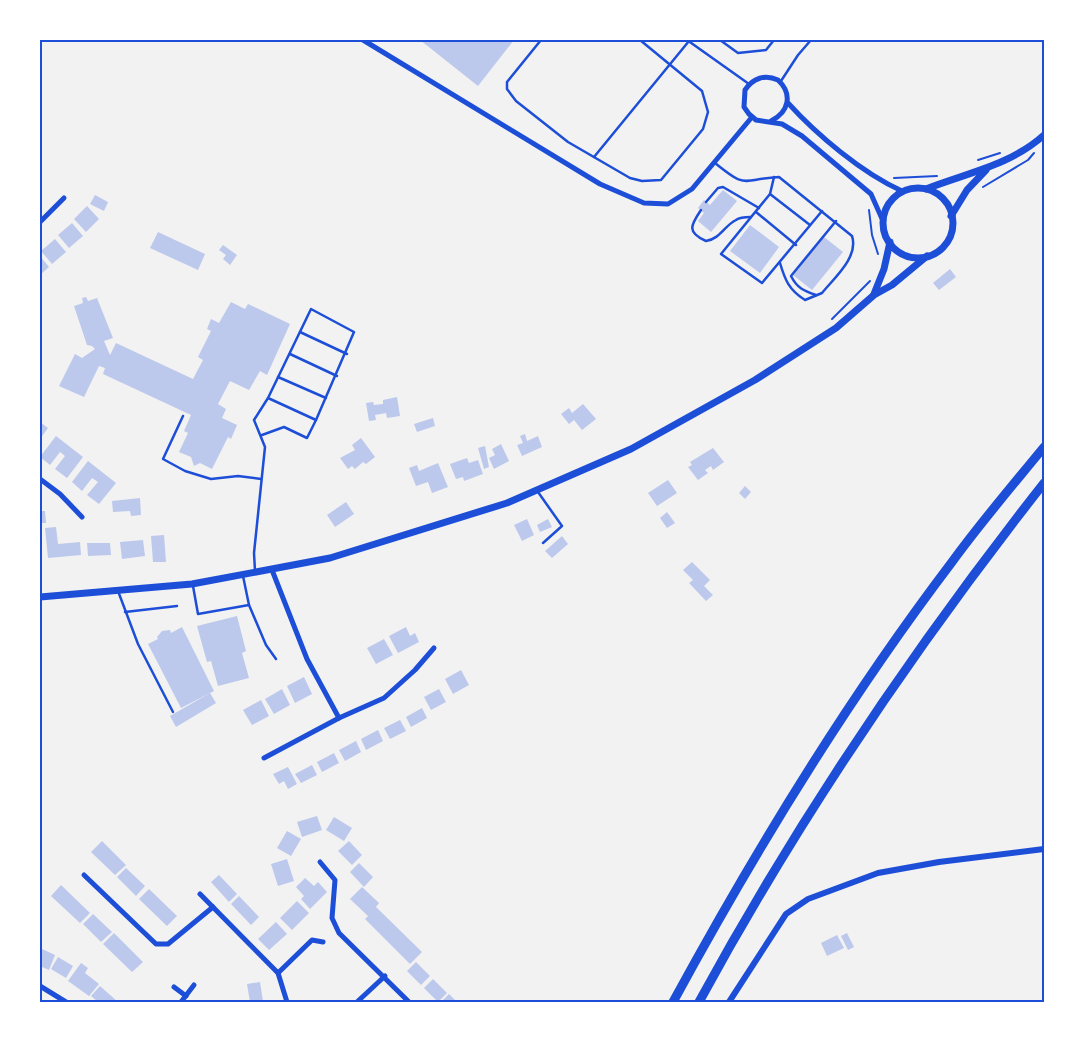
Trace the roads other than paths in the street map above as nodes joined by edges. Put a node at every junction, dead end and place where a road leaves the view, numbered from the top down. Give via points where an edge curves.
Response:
1 (363, 40) edge
2 (541, 40) edge
3 (640, 40) edge
4 (720, 40) edge
5 (774, 40) edge
6 (811, 40) edge
7 (688, 41) edge
8 (670, 64) junction
9 (780, 83) junction
10 (748, 84) junction
11 (788, 102) junction
12 (752, 117) junction
13 (771, 121) junction
14 (1044, 134) edge
15 (594, 157) junction
16 (714, 163) junction
17 (986, 169) junction
18 (774, 177) junction
19 (926, 189) junction
20 (902, 191) junction
21 (770, 194) junction
22 (64, 198) dead end
23 (706, 202) dead end
24 (759, 208) junction
25 (701, 210) dead end
26 (822, 211) junction
27 (756, 212) junction
28 (952, 216) junction
29 (752, 217) junction
30 (883, 221) junction
31 (40, 222) edge
32 (836, 222) junction
33 (810, 225) junction
34 (890, 242) junction
35 (796, 244) junction
36 (927, 256) junction
37 (780, 263) junction
38 (874, 294) junction
39 (818, 295) junction
40 (300, 332) junction
41 (290, 354) junction
42 (346, 354) junction
43 (337, 376) junction
44 (278, 377) junction
45 (268, 398) junction
46 (326, 398) junction
47 (183, 416) dead end
48 (316, 420) junction
49 (262, 436) junction
50 (1044, 447) edge
51 (40, 479) edge
52 (261, 480) junction
53 (1044, 483) edge
54 (537, 491) junction
55 (82, 517) dead end
56 (543, 543) dead end
57 (272, 570) junction
58 (255, 573) junction
59 (243, 575) junction
60 (192, 584) junction
61 (118, 589) junction
62 (40, 597) edge
63 (249, 605) junction
64 (177, 606) dead end
65 (125, 612) junction
66 (434, 648) dead end
67 (276, 659) dead end
68 (173, 712) dead end
69 (339, 718) junction
70 (264, 758) dead end
71 (1044, 849) edge
72 (320, 862) dead end
73 (84, 875) dead end
74 (200, 894) dead end
75 (212, 907) junction
76 (323, 942) dead end
77 (278, 973) junction
78 (385, 976) junction
79 (194, 985) dead end
80 (40, 986) edge
81 (174, 987) dead end
82 (186, 996) junction
83 (66, 1002) edge
84 (181, 1002) edge
85 (287, 1002) edge
86 (356, 1002) edge
87 (409, 1002) edge
88 (673, 1002) edge
89 (699, 1002) edge
90 (729, 1002) edge

1 - 16 street via 600,184 631,199 654,205 668,204 692,190
2 - 15 lane via 507,82 507,89 516,101 558,135
3 - 8 lane
4 - 5 lane via 738,53 766,50
6 - 9 lane
7 - 8 lane
7 - 10 lane
8 - 15 lane
8 - 15 lane via 706,96 708,112 703,129 675,164 660,180 642,181 630,178
9 - 10 street via 773,78 762,77
9 - 11 street
10 - 12 street via 743,97 744,107
11 - 13 street via 785,111
11 - 20 street via 802,119 863,169
12 - 13 street
12 - 16 street
13 - 30 street via 802,136 871,194
14 - 17 main road
16 - 18 lane via 745,183
17 - 19 main road
17 - 28 main road via 967,190
18 - 21 lane
18 - 26 lane via 785,181
19 - 20 main road
19 - 28 main road via 941,197
20 - 30 main road via 892,198
21 - 24 lane
21 - 33 lane
22 - 31 street
23 - 24 lane via 718,188 723,187
24 - 27 lane
25 - 29 lane via 691,227 706,241 713,240 737,218
26 - 32 lane
26 - 33 lane
27 - 29 lane
27 - 35 lane
28 - 36 main road via 952,229 946,244
29 - 37 lane via 720,254 762,283
30 - 34 main road via 884,232
32 - 39 lane via 852,236 854,249 851,257
32 - 39 lane via 791,276 803,291
33 - 35 lane
34 - 36 main road via 902,252
34 - 38 main road
35 - 37 lane
36 - 38 main road via 892,285
37 - 39 lane via 785,281 793,292 805,300
38 - 54 main road via 836,328 703,410 631,449
40 - 41 lane
40 - 42 lane
40 - 42 lane via 311,309 354,332
41 - 43 lane
41 - 44 lane
42 - 43 lane
43 - 46 lane
44 - 45 lane
44 - 46 lane
45 - 48 lane
45 - 49 lane via 254,420
46 - 48 lane
47 - 52 lane via 163,460 211,479 238,476
48 - 49 lane via 307,438 284,427
49 - 52 lane via 265,447
50 - 88 highway via 952,562 828,740 768,836
51 - 55 street
52 - 58 lane
53 - 89 highway via 906,666 852,747 788,848
54 - 56 lane via 562,526
54 - 57 main road via 358,551
57 - 58 main road
57 - 69 street via 306,659
58 - 59 main road
59 - 60 main road
59 - 63 lane
60 - 61 main road
60 - 63 lane via 198,614
61 - 62 main road
61 - 65 lane
63 - 67 lane via 266,646
64 - 65 lane
65 - 68 lane
66 - 69 street via 384,698
69 - 70 street
71 - 90 street via 878,873 808,899 786,914
72 - 78 street via 335,880 333,924 338,933
73 - 75 street via 156,944 162,946
74 - 75 street
75 - 77 street
76 - 77 street via 312,940
77 - 85 street
78 - 86 street
78 - 87 street
79 - 82 street
80 - 83 street
81 - 82 street
82 - 84 street

